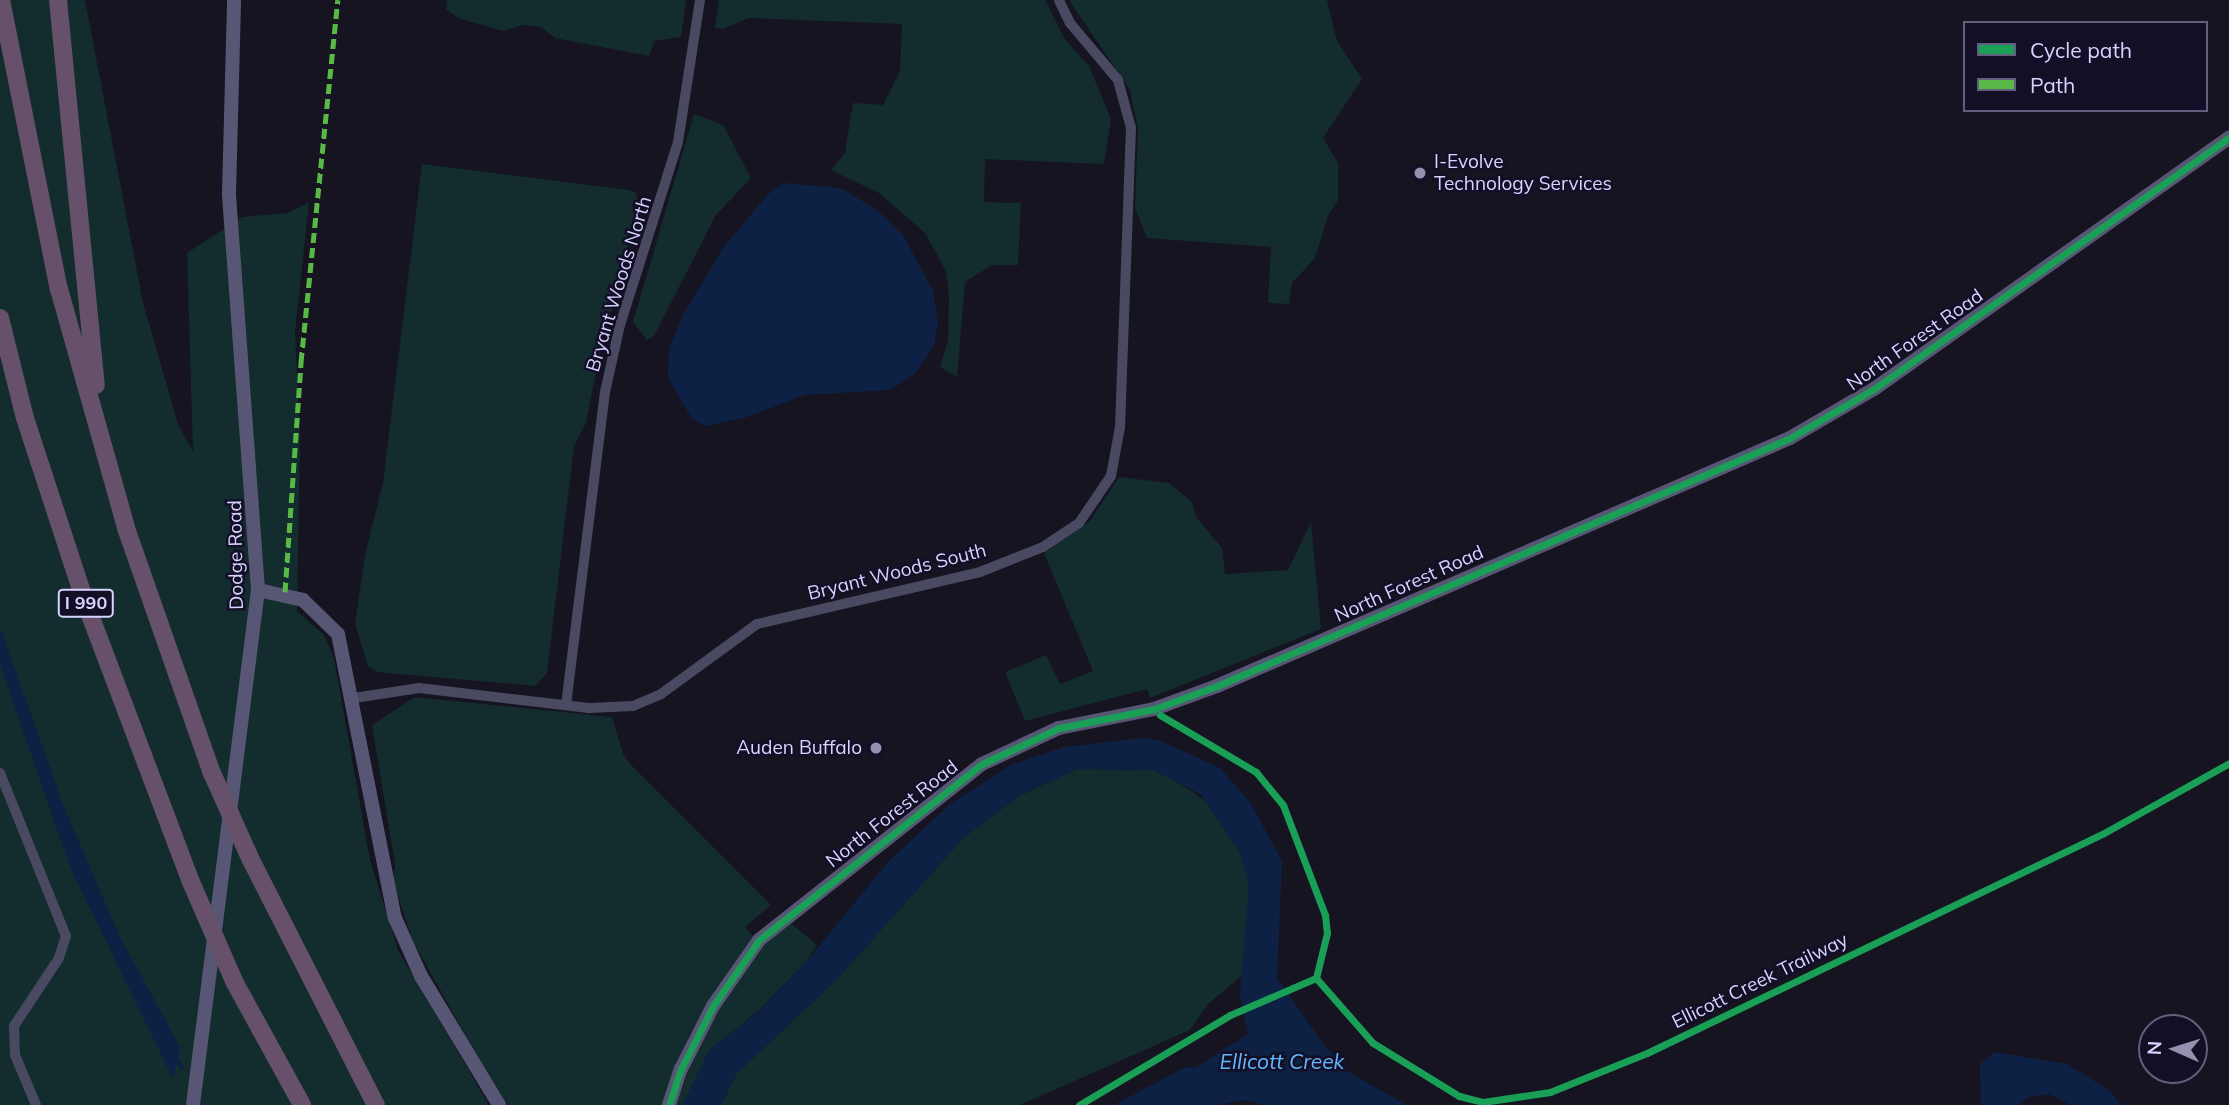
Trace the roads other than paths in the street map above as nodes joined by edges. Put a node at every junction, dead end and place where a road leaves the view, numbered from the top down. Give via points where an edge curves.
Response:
1 (1, 0) edge
2 (58, 0) edge
3 (234, 0) edge
4 (700, 0) edge
5 (1059, 0) edge
6 (2229, 138) edge
7 (0, 318) edge
8 (0, 337) edge
9 (9, 355) junction
10 (100, 427) junction
11 (258, 590) junction
12 (354, 698) junction
13 (566, 705) junction
14 (0, 773) edge
15 (36, 1105) edge
16 (193, 1105) edge
17 (302, 1105) edge
18 (376, 1105) edge
19 (499, 1105) edge
20 (669, 1105) edge

1 - 10 highway via 60,289
2 - 10 highway
3 - 11 street, Dodge Road via 229,194
4 - 13 street, Bryant Woods North via 680,135 604,391
5 - 13 street, Bryant Woods South via 1070,23 1118,80 1131,128 1121,427 1114,466 1095,504 1052,542 991,568 758,624 639,705 609,709
6 - 20 street, North Forest Road via 1874,389 1790,438 1217,686 1154,709 1059,728 982,764 759,940 713,1006 681,1069
7 - 9 highway, I 990
8 - 9 highway
9 - 17 highway, I 990, bridge via 84,599 191,882 235,983
10 - 18 highway, bridge via 126,527 212,773 251,860
11 - 12 street via 298,597 330,622 344,650
11 - 16 street, Dodge Road
12 - 13 street, Bryant Woods South via 418,688
12 - 19 street via 395,918 421,976
14 - 15 street via 66,936 59,958 14,1026 15,1055

